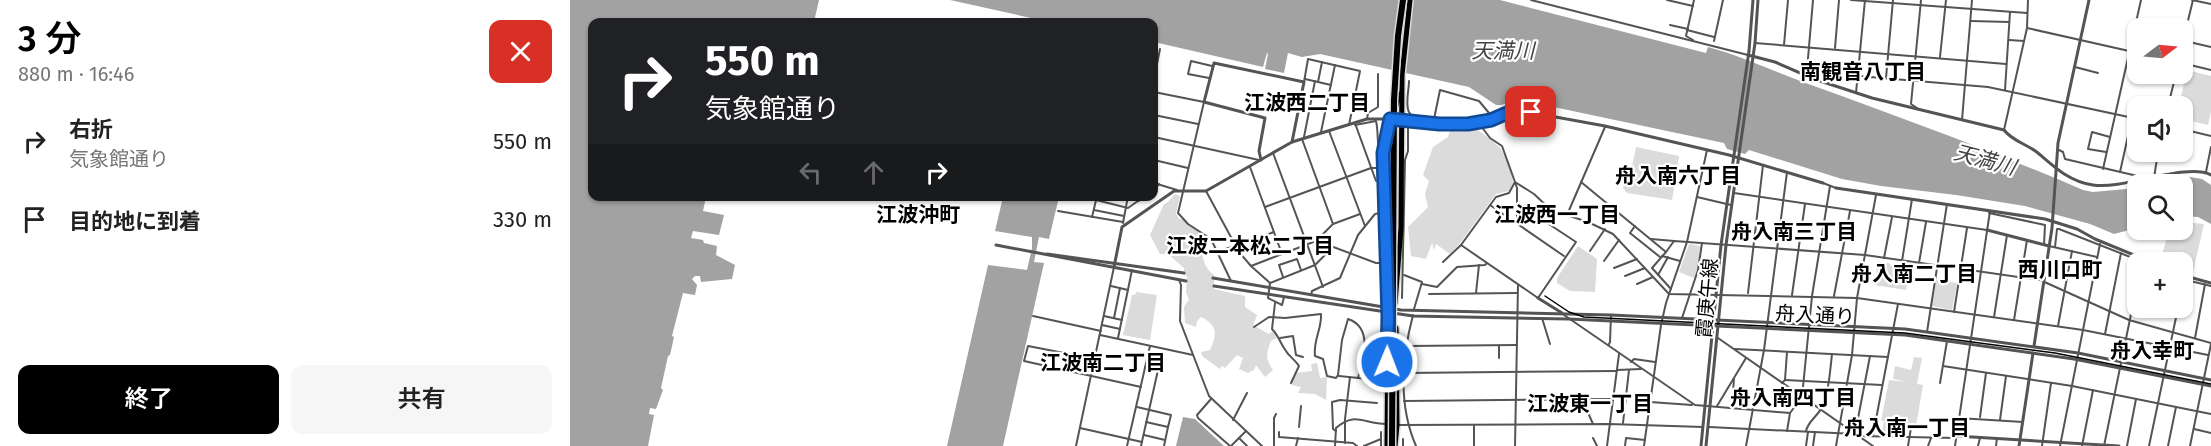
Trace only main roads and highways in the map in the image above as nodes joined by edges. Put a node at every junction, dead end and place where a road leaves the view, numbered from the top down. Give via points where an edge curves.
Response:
1 (1403, 0) edge
2 (1410, 0) edge
3 (1402, 83) junction
4 (1391, 446) edge

1 - 4 highway, bridge via 1394,100
2 - 3 highway
3 - 4 highway via 1403,180 1395,312 1397,425
3 - 4 highway via 1385,137 1382,167 1387,274 1386,424

